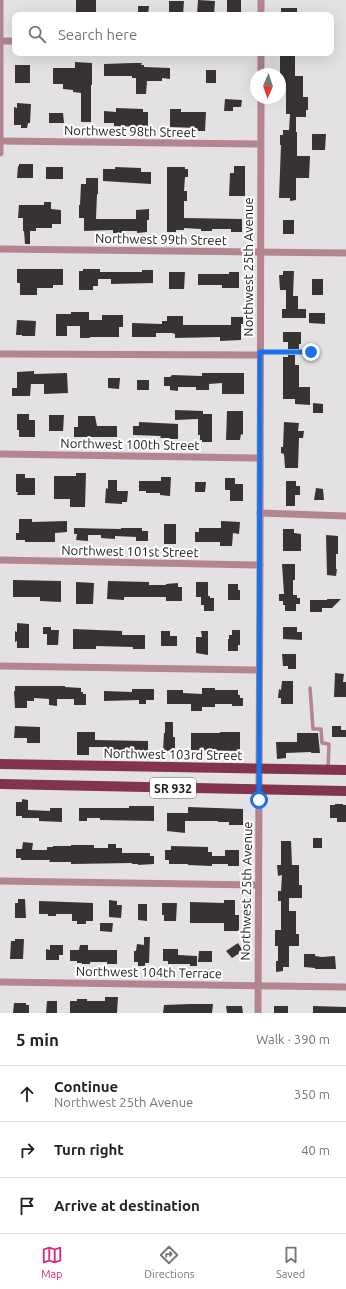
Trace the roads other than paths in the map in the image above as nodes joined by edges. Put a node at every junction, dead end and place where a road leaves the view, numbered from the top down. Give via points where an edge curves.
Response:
1 (0, 0) edge
2 (261, 0) edge
3 (261, 12) edge
4 (0, 41) edge
5 (12, 41) edge
6 (261, 56) edge
7 (261, 68) edge
8 (260, 104) edge
9 (0, 141) edge
10 (260, 144) junction
11 (0, 153) edge
12 (0, 249) edge
13 (260, 252) junction
14 (346, 253) edge
15 (311, 352) dead end
16 (0, 354) edge
17 (260, 354) junction
18 (0, 454) edge
19 (260, 458) junction
20 (260, 513) junction
21 (346, 516) edge
22 (0, 560) edge
23 (260, 565) junction
24 (0, 666) edge
25 (259, 670) junction
26 (310, 688) dead end
27 (0, 764) edge
28 (260, 768) junction
29 (328, 770) junction
30 (346, 770) edge
31 (0, 784) edge
32 (259, 789) junction
33 (346, 790) edge
34 (0, 881) edge
35 (258, 885) junction
36 (0, 982) edge
37 (257, 986) junction
38 (346, 987) edge
39 (258, 1013) edge

1 - 4 street
2 - 3 street
4 - 5 street
4 - 9 street
6 - 7 street
8 - 10 street, Northwest 25th Avenue
9 - 10 street, Northwest 98th Street
9 - 11 street
10 - 13 street, Northwest 25th Avenue
12 - 13 street, Northwest 99th Street
13 - 14 street, Northwest 99th Street
13 - 17 street, Northwest 25th Avenue
15 - 17 lane
16 - 17 street
17 - 19 street, Northwest 25th Avenue
18 - 19 street, Northwest 100th Street
19 - 20 street, Northwest 25th Avenue
20 - 21 street
20 - 23 street, Northwest 25th Avenue
22 - 23 street, Northwest 101st Street
23 - 25 street, Northwest 25th Avenue
24 - 25 street
25 - 28 street, Northwest 25th Avenue
26 - 29 lane via 313,729 321,729 322,743 329,744
27 - 28 main road, Northwest 103rd Street / SR 932
28 - 29 main road, Northwest 103rd Street / SR 932
28 - 32 street, Northwest 25th Avenue
29 - 30 main road, Northwest 103rd Street / SR 932
31 - 32 main road, SR 932
32 - 33 main road, SR 932
32 - 35 street, Northwest 25th Avenue
34 - 35 street
35 - 37 street, Northwest 25th Avenue
36 - 37 street, Northwest 104th Terrace
37 - 38 street, Northwest 104th Terrace
37 - 39 street, Northwest 25th Avenue

